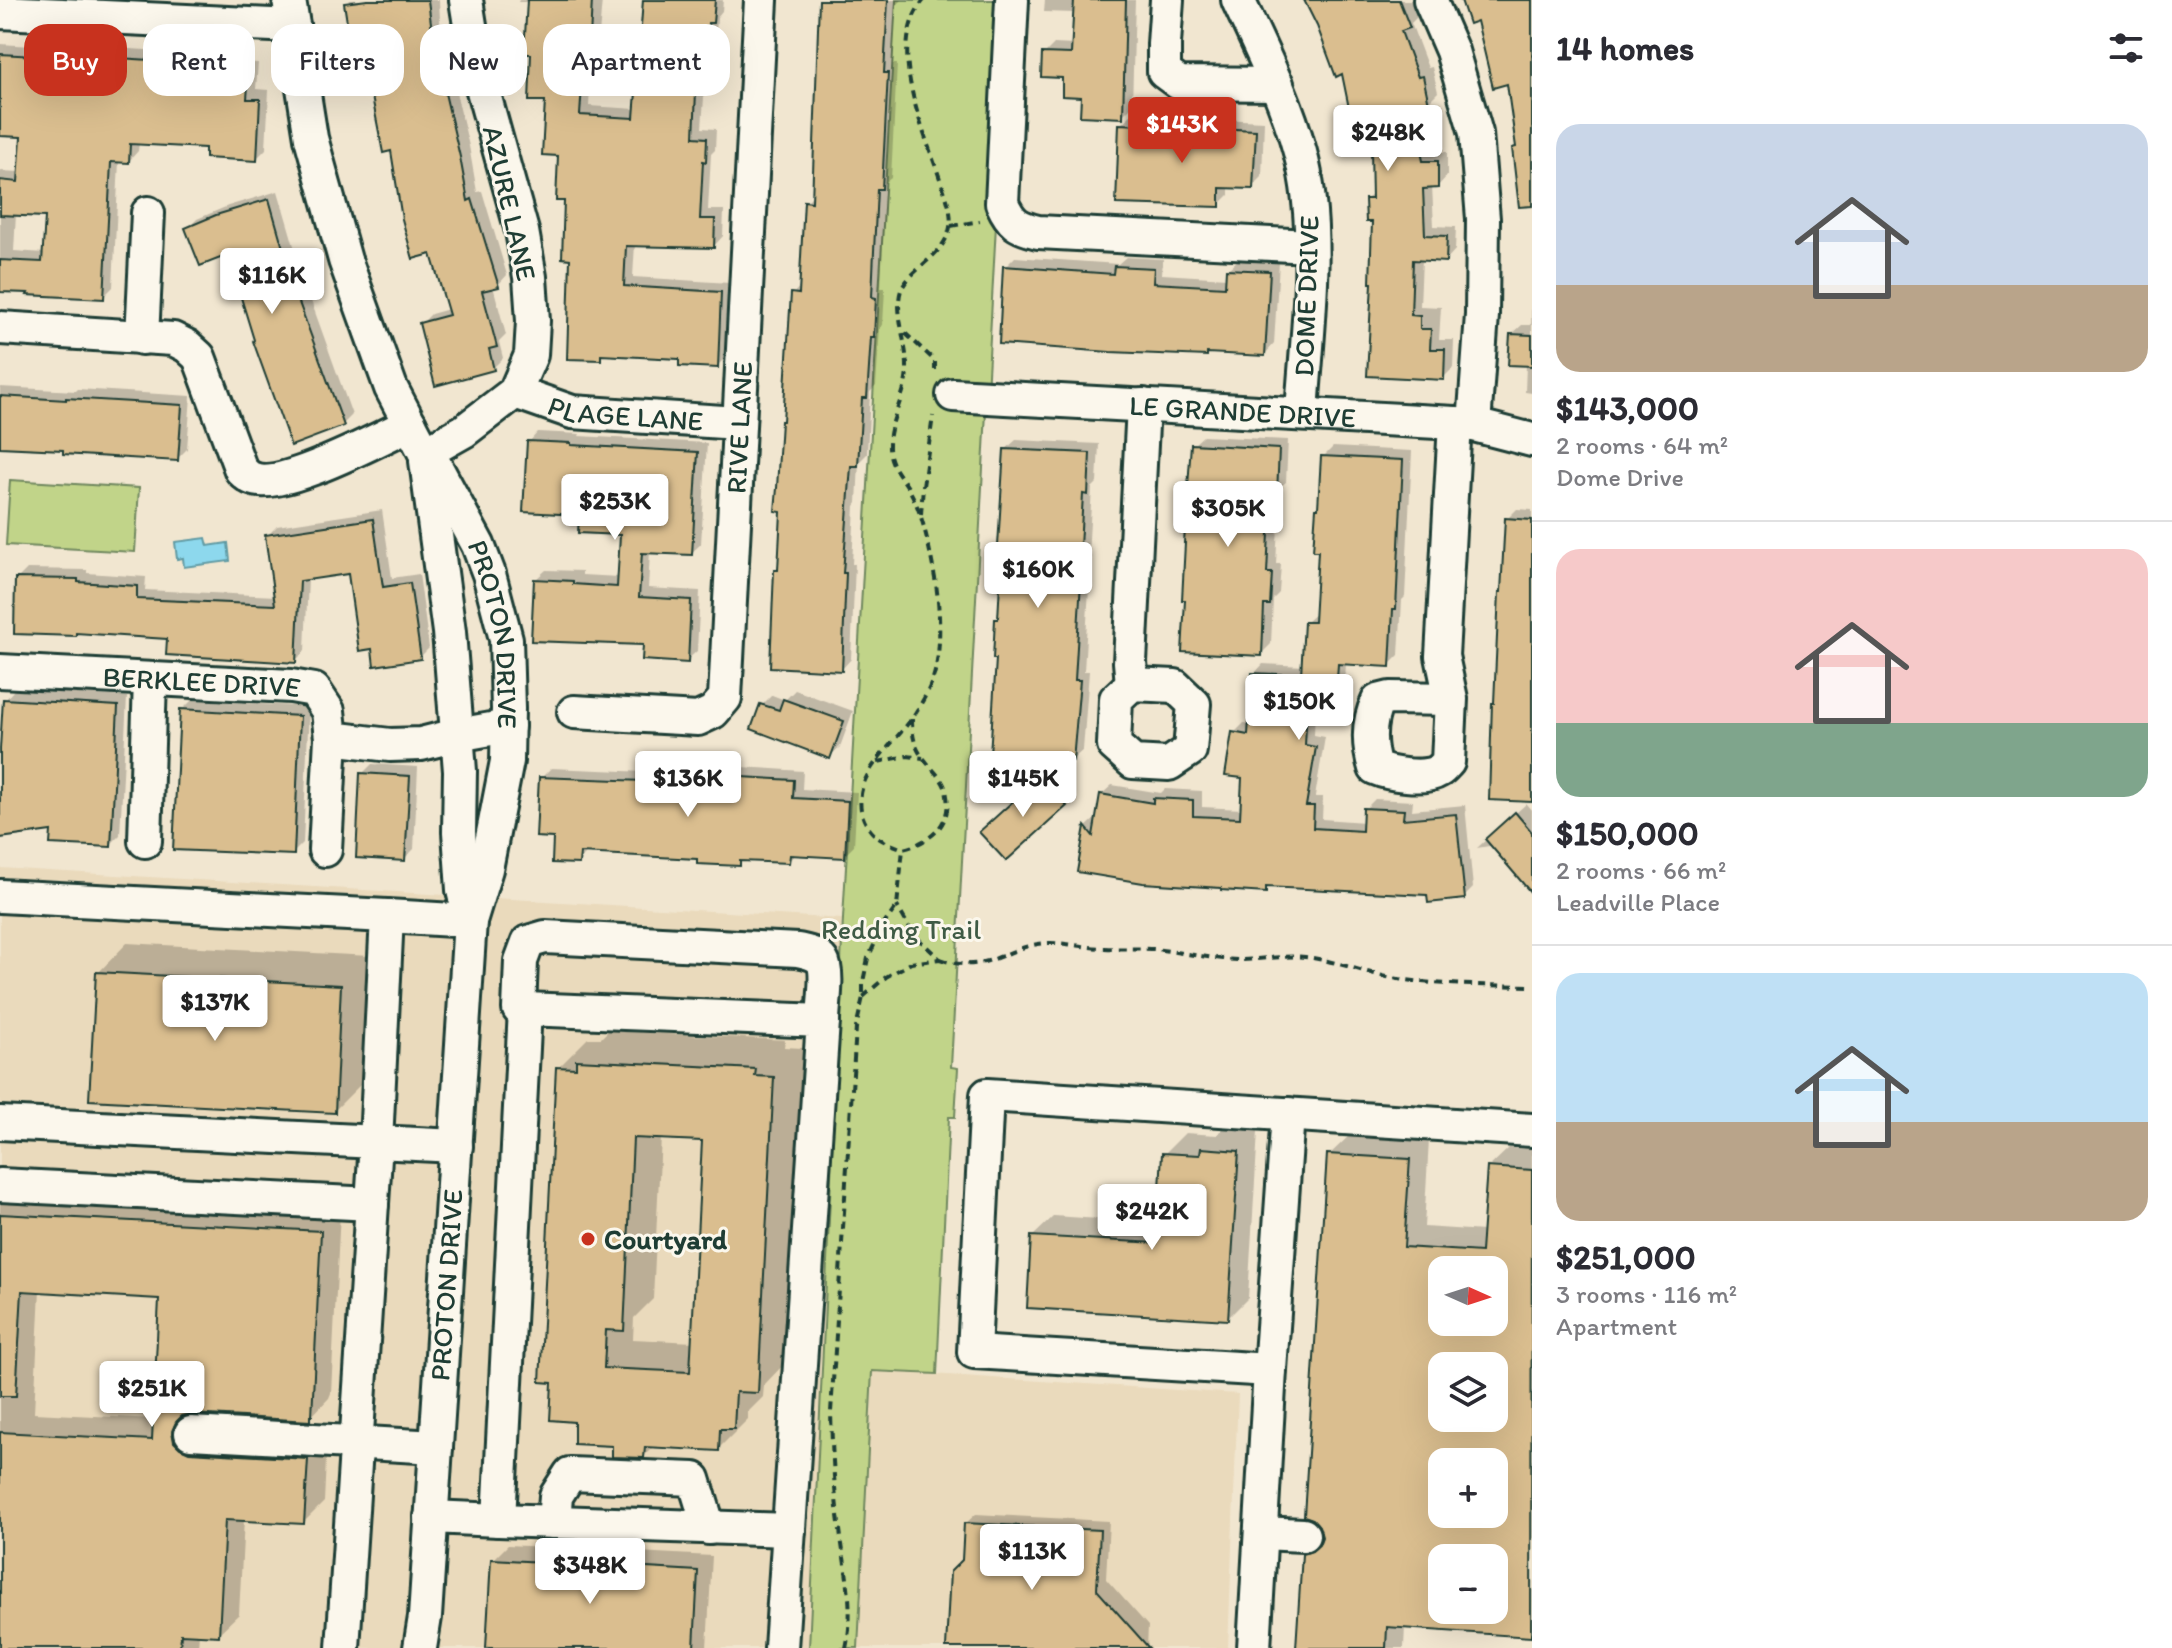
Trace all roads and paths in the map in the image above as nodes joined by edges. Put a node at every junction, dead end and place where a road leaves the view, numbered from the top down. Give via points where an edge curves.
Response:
1 (466, 0) edge
2 (761, 0) edge
3 (924, 0) edge
4 (1012, 0) edge
5 (1167, 0) edge
6 (1238, 0) edge
7 (1430, 0) edge
8 (175, 10) edge
9 (0, 12) edge
10 (291, 13) edge
11 (1277, 84) junction
12 (148, 213) dead end
13 (1311, 246) junction
14 (0, 328) edge
15 (903, 332) junction
16 (142, 338) junction
17 (515, 392) junction
18 (940, 395) junction
19 (1143, 405) junction
20 (1302, 413) junction
21 (738, 423) junction
22 (410, 424) junction
23 (1464, 424) junction
24 (1532, 440) edge
25 (425, 453) junction
26 (921, 519) junction
27 (0, 671) edge
28 (150, 679) junction
29 (1132, 684) dead end
30 (1451, 699) dead end
31 (574, 712) dead end
32 (912, 719) junction
33 (508, 726) junction
34 (457, 735) junction
35 (331, 738) junction
36 (923, 758) junction
37 (876, 762) junction
38 (145, 841) dead end
39 (903, 849) junction
40 (325, 850) dead end
41 (0, 896) edge
42 (897, 906) junction
43 (387, 916) junction
44 (470, 921) junction
45 (940, 959) junction
46 (1532, 986) edge
47 (863, 997) junction
48 (463, 1007) junction
49 (522, 1009) junction
50 (823, 1021) junction
51 (1288, 1114) junction
52 (0, 1123) edge
53 (1532, 1130) edge
54 (376, 1142) junction
55 (456, 1146) junction
56 (0, 1185) edge
57 (372, 1204) junction
58 (1270, 1370) junction
59 (191, 1433) dead end
60 (357, 1442) junction
61 (436, 1447) junction
62 (431, 1517) junction
63 (499, 1520) junction
64 (554, 1522) junction
65 (709, 1528) junction
66 (789, 1530) junction
67 (1261, 1533) junction
68 (1303, 1535) dead end
69 (343, 1648) edge
70 (420, 1648) edge
71 (781, 1648) edge
72 (846, 1648) edge
73 (1254, 1648) edge

1 - 17 street, AZURE LANE via 477,69 530,277 531,355
2 - 21 street, RIVE LANE
3 - 15 path via 912,21 910,78 951,226 931,259 902,288
4 - 13 street via 1002,203 1020,227
5 - 11 street via 1164,72 1179,83
6 - 11 street, DOME DRIVE
7 - 23 street via 1452,51 1476,133 1483,219 1482,315
8 - 9 street
8 - 10 street
10 - 22 street, PROTON DRIVE via 311,138 345,260 391,388
11 - 13 street, DOME DRIVE via 1301,154
12 - 16 street
13 - 20 street, DOME DRIVE
14 - 16 street
15 - 18 path via 935,361
15 - 26 path via 906,380 891,432 890,457
16 - 22 street via 173,339 199,357 241,470 252,479 297,475
17 - 21 street, PLAGE LANE via 572,412
17 - 25 street, AZURE LANE
18 - 19 street, LE GRANDE DRIVE
18 - 26 path
19 - 20 street, LE GRANDE DRIVE
19 - 29 street
20 - 23 street, LE GRANDE DRIVE
21 - 31 street, RIVE LANE via 725,698 698,719
22 - 25 street, PROTON DRIVE
23 - 24 street, LE GRANDE DRIVE
23 - 30 street via 1442,656
25 - 33 street, PROTON DRIVE via 464,518 489,574 506,639
25 - 34 street, PROTON DRIVE
26 - 32 path via 936,586 938,642 932,682
27 - 28 street, BERKLEE DRIVE
28 - 35 street, BERKLEE DRIVE via 314,690 328,711
28 - 38 street
32 - 36 path via 915,746
32 - 37 path
33 - 34 street
33 - 44 street, PROTON DRIVE via 498,815
34 - 35 street via 405,745
34 - 44 street, PROTON DRIVE via 463,890
35 - 40 street
36 - 37 path
36 - 39 path via 946,790 947,812 929,840
37 - 39 path via 859,800 863,819 876,837
39 - 42 path
41 - 43 street
42 - 45 path via 913,934
42 - 47 path via 868,958
43 - 44 street
43 - 54 street
44 - 48 street, PROTON DRIVE
45 - 46 path via 976,964 1037,943 1055,943 1236,960 1301,957 1423,983
45 - 47 path via 911,963
47 - 72 path via 856,1028 831,1412 850,1597
48 - 49 street
48 - 55 street, PROTON DRIVE
49 - 50 street
49 - 50 street via 521,961 528,942 545,937 812,953 822,962 825,975
49 - 63 street
50 - 66 street
51 - 53 street
51 - 58 street
51 - 58 street via 987,1095 974,1352
52 - 54 street
54 - 55 street
54 - 57 street
55 - 61 street, PROTON DRIVE
56 - 57 street
57 - 60 street
58 - 67 street
59 - 60 street
60 - 61 street
60 - 69 street
61 - 62 street, PROTON DRIVE
62 - 63 street
62 - 70 street, PROTON DRIVE
63 - 64 street
64 - 65 street
64 - 65 street via 556,1496 570,1474 694,1479
65 - 66 street
66 - 71 street
67 - 68 street
67 - 73 street

